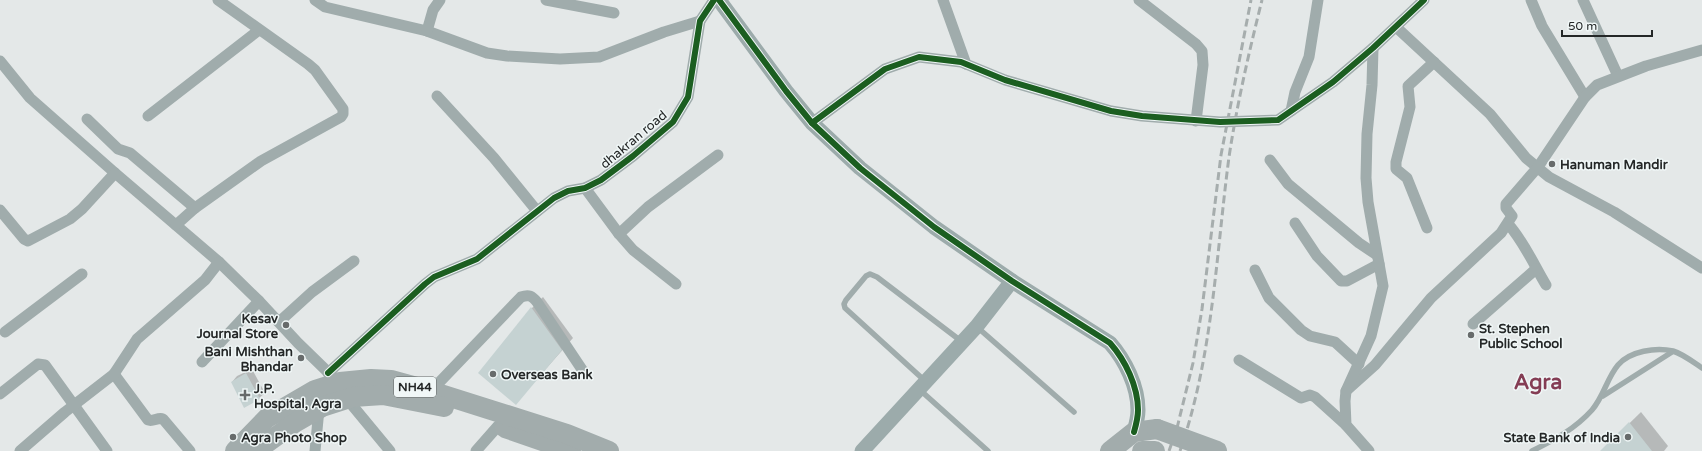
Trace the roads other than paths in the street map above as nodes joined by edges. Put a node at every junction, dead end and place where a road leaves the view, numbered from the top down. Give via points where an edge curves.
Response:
1 (218, 0) edge
2 (315, 0) edge
3 (440, 0) edge
4 (546, 0) edge
5 (714, 0) edge
6 (719, 0) edge
7 (943, 0) edge
8 (1139, 0) edge
9 (1318, 0) edge
10 (1531, 0) edge
11 (1583, 0) edge
12 (1419, 2) edge
13 (326, 3) edge
14 (614, 13) dead end
15 (700, 25) junction
16 (1396, 27) junction
17 (259, 30) junction
18 (427, 31) junction
19 (1373, 48) junction
20 (1702, 50) edge
21 (0, 61) edge
22 (1434, 62) junction
23 (966, 64) junction
24 (1618, 76) junction
25 (437, 96) dead end
26 (1585, 97) junction
27 (1291, 111) junction
28 (148, 116) dead end
29 (87, 119) dead end
30 (1196, 121) junction
31 (812, 123) junction
32 (718, 155) dead end
33 (1270, 160) dead end
34 (1538, 167) junction
35 (115, 173) junction
36 (585, 188) junction
37 (194, 208) junction
38 (0, 210) edge
39 (537, 211) junction
40 (1295, 223) dead end
41 (1508, 224) junction
42 (176, 225) junction
43 (1426, 228) dead end
44 (619, 234) junction
45 (1378, 259) junction
46 (354, 261) dead end
47 (219, 262) junction
48 (1702, 268) edge
49 (1536, 269) junction
50 (1255, 270) dead end
51 (82, 274) dead end
52 (1012, 281) junction
53 (676, 284) dead end
54 (1546, 285) dead end
55 (259, 300) junction
56 (0, 322) edge
57 (279, 322) junction
58 (1473, 324) dead end
59 (977, 326) junction
60 (2, 334) edge
61 (962, 342) junction
62 (1672, 351) junction
63 (1239, 360) dead end
64 (202, 362) dead end
65 (1359, 364) junction
66 (1702, 368) edge
67 (583, 371) dead end
68 (114, 374) junction
69 (338, 384) junction
70 (923, 386) junction
71 (1346, 390) junction
72 (430, 391) junction
73 (0, 394) edge
74 (1603, 396) junction
75 (74, 405) junction
76 (319, 409) junction
77 (1074, 412) dead end
78 (1346, 425) junction
79 (498, 426) junction
80 (1134, 432) junction
81 (20, 451) edge
82 (107, 451) edge
83 (190, 451) edge
84 (235, 451) edge
85 (258, 451) edge
86 (315, 451) edge
87 (390, 451) edge
88 (476, 451) edge
89 (571, 451) edge
90 (609, 451) edge
91 (862, 451) edge
92 (988, 451) edge
93 (1110, 451) edge
94 (1217, 451) edge
95 (1369, 451) edge
96 (1532, 451) edge

1 - 17 street
2 - 13 street
3 - 18 street
4 - 14 street
5 - 15 street
6 - 31 street
7 - 23 street
8 - 30 street via 1202,51
9 - 27 street via 1309,57 1295,92
10 - 26 street via 1542,26
11 - 24 street
12 - 16 street
13 - 18 street
15 - 18 street via 664,32 599,57 583,58 487,53
15 - 36 street, dhakran road via 688,97 676,118 633,156 601,180
16 - 19 street
16 - 22 street
17 - 28 street
17 - 37 street via 315,70 343,110 343,114 261,161
19 - 27 street via 1333,82
19 - 45 street via 1366,178
20 - 24 street
21 - 35 street via 30,98
22 - 34 street via 1490,114 1526,158
22 - 43 street via 1408,86 1410,107 1396,162 1396,169 1407,178
23 - 30 street via 1005,80 1111,111
23 - 31 street via 919,57 890,66
24 - 26 street via 1597,85
25 - 39 street via 494,158
26 - 34 street
27 - 30 street via 1278,120
29 - 37 street via 118,149 130,153
31 - 52 street via 860,168 934,227
32 - 44 street via 648,207
33 - 45 street via 1288,184
34 - 41 street via 1506,204 1512,216
34 - 48 street via 1549,177 1614,212
35 - 38 street via 70,219 28,241
35 - 42 street
36 - 39 street, dhakran road via 568,191
36 - 44 street
37 - 42 street
39 - 69 street, dhakran road via 476,259 426,284
40 - 45 street via 1317,256 1341,281 1347,280
41 - 49 street via 1519,236
41 - 71 street via 1431,298 1375,365
42 - 47 street
44 - 53 street via 633,250
45 - 65 street via 1383,286 1371,336
46 - 57 street via 312,292
47 - 55 street
47 - 68 street via 205,280 137,339
49 - 54 street
49 - 58 street
50 - 65 street via 1269,298 1301,330 1310,336 1335,342
51 - 60 street
52 - 59 street
52 - 80 street via 1101,336 1118,352 1131,378 1137,400 1138,411
55 - 57 street
55 - 64 street
56 - 60 street
57 - 69 street
59 - 61 street
59 - 77 lane
61 - 70 street
61 - 70 lane via 877,277 870,274 866,276 846,300 845,308
62 - 66 lane
62 - 74 lane
62 - 74 lane via 1649,350 1630,355 1619,364
63 - 78 street via 1301,398 1315,397
65 - 71 street
67 - 72 street via 537,302 527,295 521,297
68 - 75 street
68 - 83 street via 148,420 163,420
69 - 72 highway, NH44 via 371,379 391,380
69 - 76 highway, NH44
69 - 79 highway, NH44 via 353,397 382,395 445,407
69 - 84 highway, NH44 via 315,390 267,418
69 - 87 street
70 - 91 street
70 - 92 lane
71 - 78 street
72 - 90 highway, NH44 via 567,434
73 - 75 street via 35,366 42,364 48,368
74 - 96 lane via 1576,425
75 - 81 street
75 - 82 street
76 - 85 highway, NH44 via 296,422
76 - 86 street
78 - 95 street
79 - 88 street
79 - 89 highway, NH44
80 - 93 highway
80 - 94 highway, bridge via 1157,429

